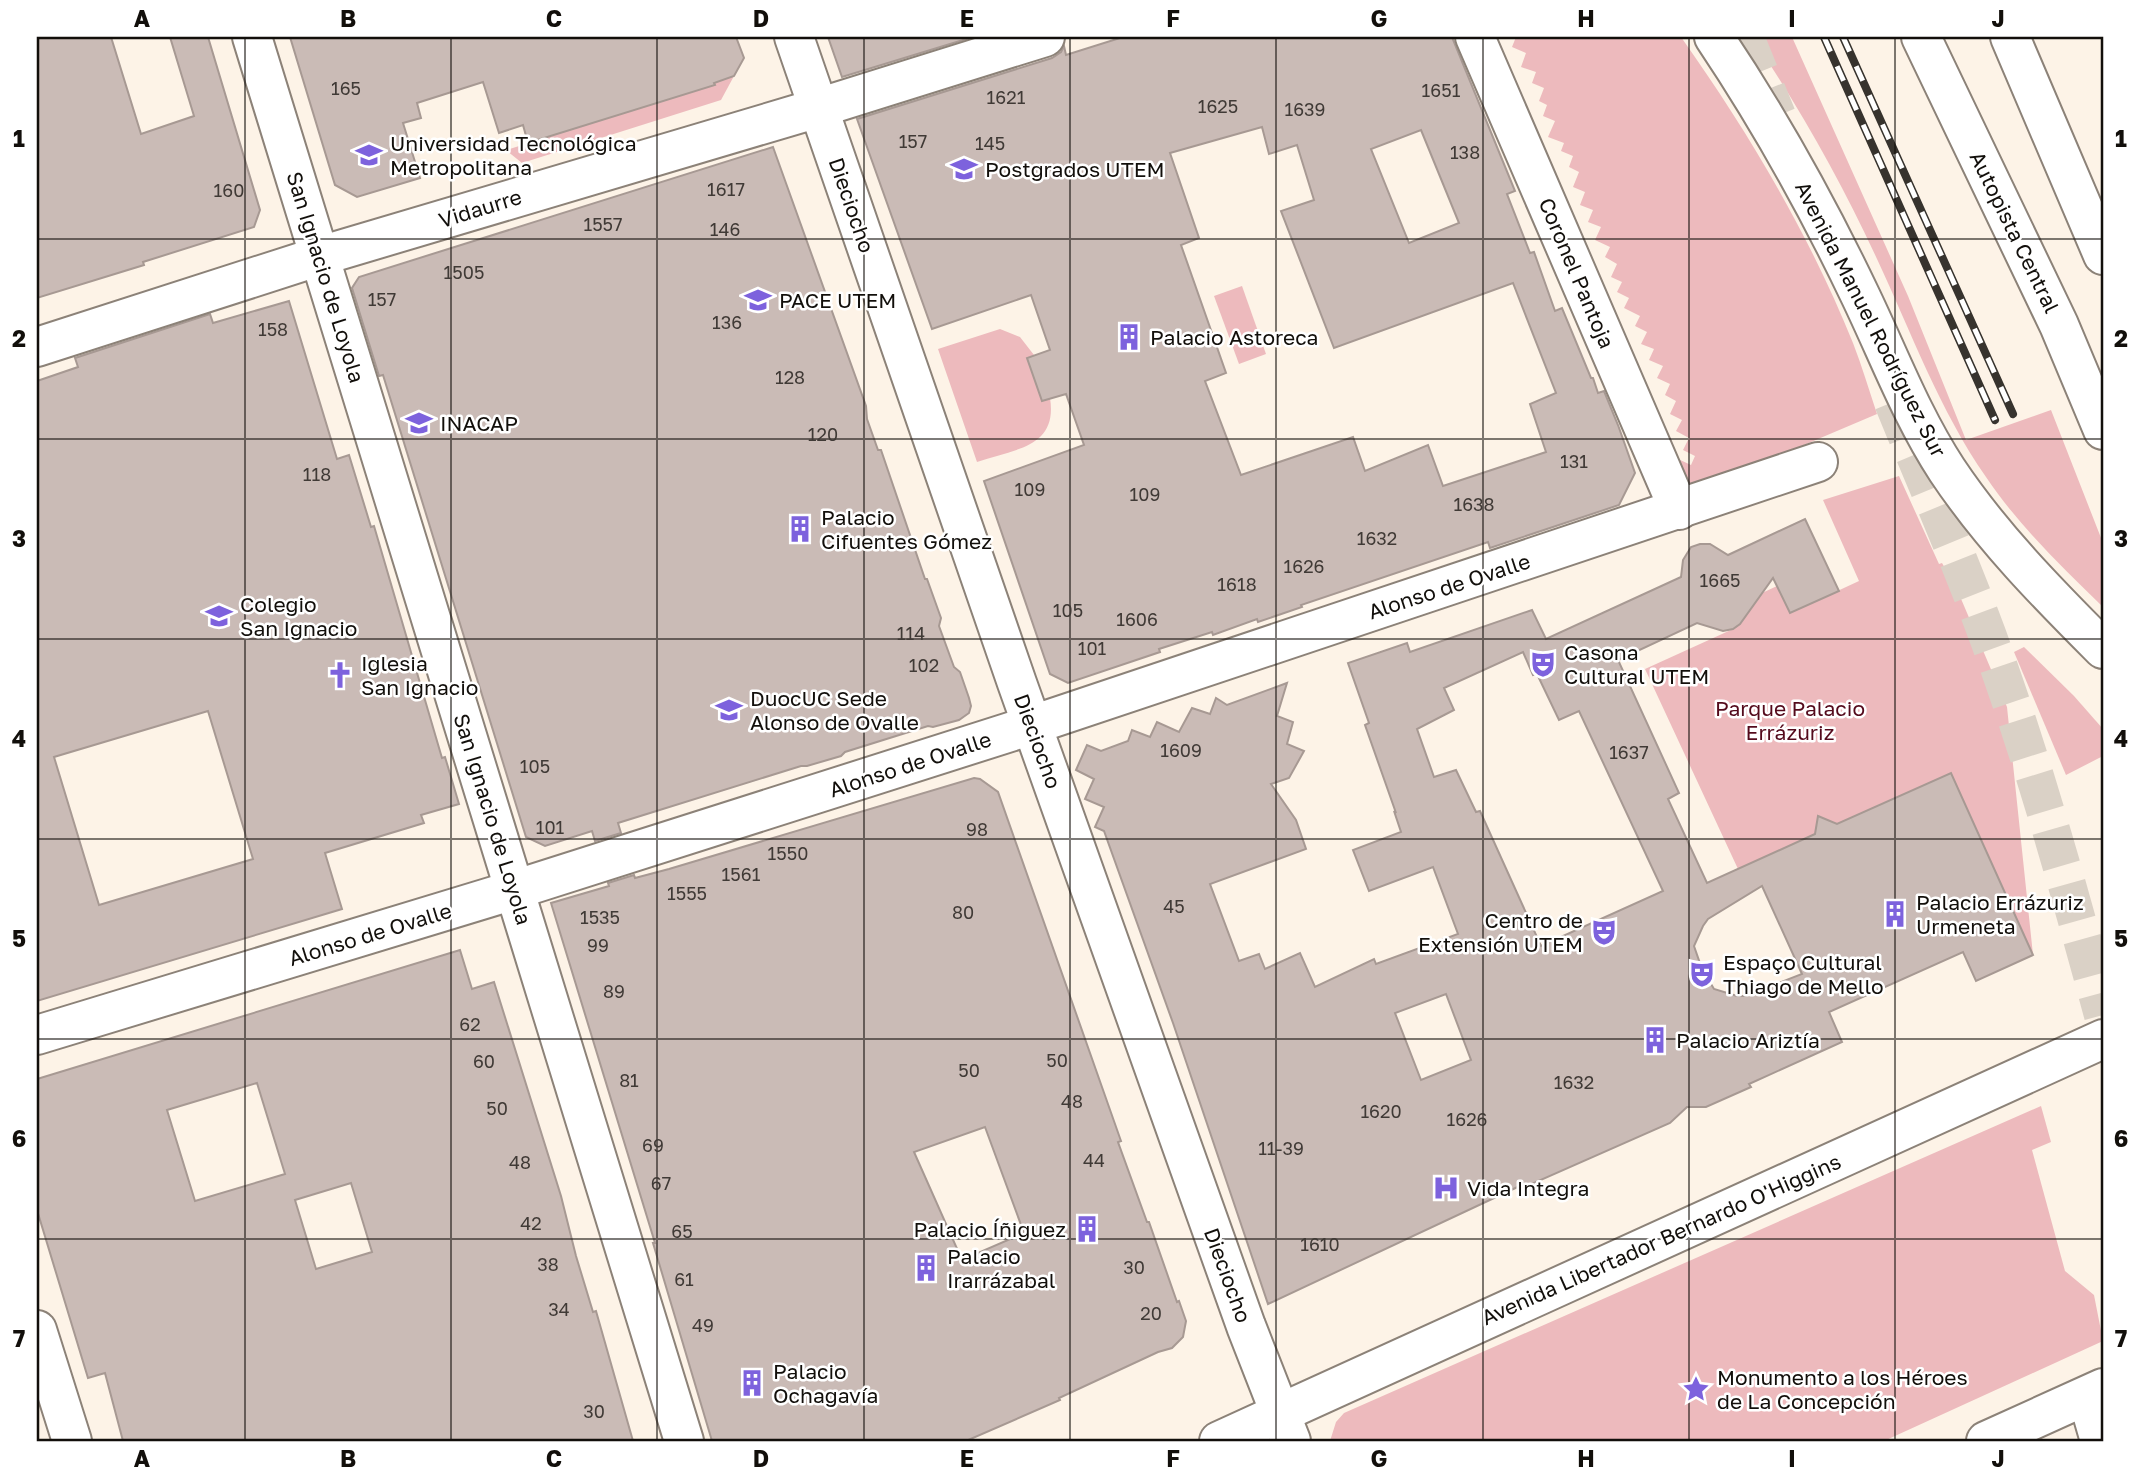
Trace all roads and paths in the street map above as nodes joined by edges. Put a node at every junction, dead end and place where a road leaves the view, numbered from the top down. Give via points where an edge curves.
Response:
1 (251, 37) edge
2 (794, 37) edge
3 (1045, 37) edge
4 (1475, 37) edge
5 (1714, 37) edge
6 (1921, 37) edge
7 (2010, 37) edge
8 (818, 108) junction
9 (2103, 255) edge
10 (320, 256) junction
11 (37, 346) edge
12 (2103, 430) edge
13 (1818, 462) dead end
14 (1679, 510) junction
15 (2103, 649) edge
16 (1032, 725) junction
17 (514, 890) junction
18 (37, 1035) edge
19 (2103, 1039) edge
20 (37, 1330) edge
21 (2095, 1392) edge
22 (1285, 1427) edge
23 (72, 1441) edge
24 (684, 1441) edge
25 (1219, 1441) edge
26 (1986, 1441) edge
27 (2099, 1441) edge

1 - 10 main road, San Ignacio de Loyola
2 - 8 main road, Dieciocho
3 - 8 main road, Vidaurre
4 - 14 main road, Coronel Pantoja
5 - 15 main road, Avenida Manuel Rodríguez Sur via 1811,198 1946,469 1999,539
6 - 12 main road, Autopista Central via 2048,302
7 - 9 main road
8 - 10 main road, Vidaurre
8 - 16 main road, Dieciocho
10 - 11 main road, Vidaurre
10 - 17 main road, San Ignacio de Loyola
13 - 14 main road, Alonso de Ovalle
14 - 16 main road, Alonso de Ovalle
16 - 17 main road, Alonso de Ovalle
16 - 22 main road, Dieciocho
17 - 18 main road, Alonso de Ovalle
17 - 24 main road, San Ignacio de Loyola
19 - 22 main road, Avenida Libertador Bernardo O'Higgins
20 - 23 main road
21 - 26 main road
21 - 27 main road
22 - 25 main road, Avenida Libertador Bernardo O'Higgins

